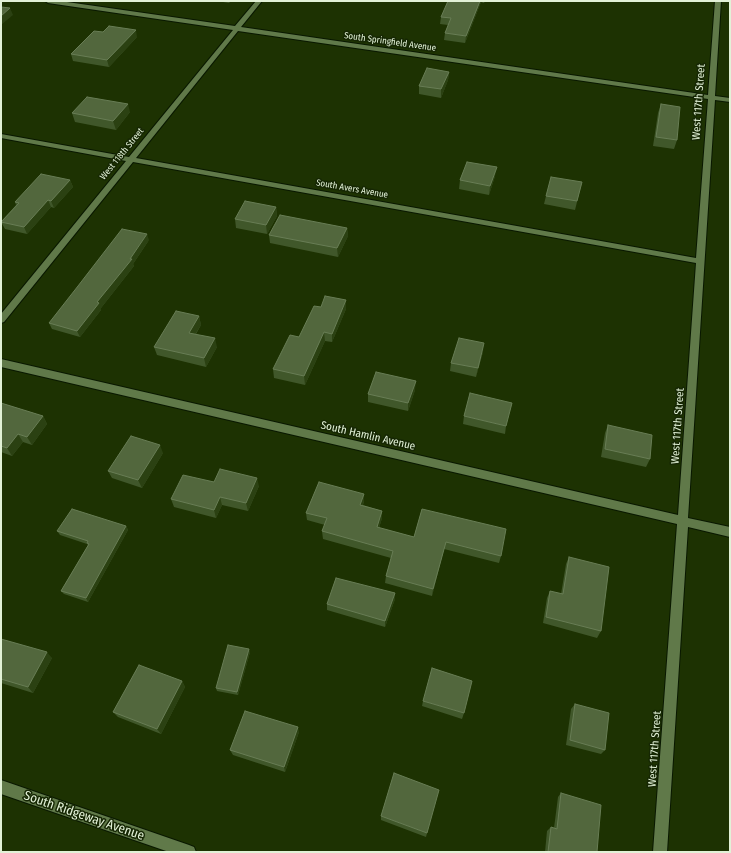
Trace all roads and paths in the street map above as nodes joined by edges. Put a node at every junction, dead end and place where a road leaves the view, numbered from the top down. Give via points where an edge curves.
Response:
1 (48, 1) edge
2 (259, 1) edge
3 (718, 1) edge
4 (236, 29) junction
5 (712, 97) junction
6 (730, 100) edge
7 (1, 136) edge
8 (130, 160) junction
9 (700, 261) junction
10 (1, 320) edge
11 (1, 363) edge
12 (684, 521) junction
13 (730, 532) edge
14 (1, 787) edge
15 (189, 852) edge
16 (660, 852) edge

1 - 4 street, South Springfield Avenue
2 - 4 street, West 118th Street
3 - 5 street, West 117th Street
4 - 5 street, South Springfield Avenue
4 - 8 street, West 118th Street
5 - 6 street, South Springfield Avenue
5 - 9 street, West 117th Street
7 - 8 street, South Avers Avenue
8 - 9 street, South Avers Avenue
8 - 10 street, West 118th Street
9 - 12 street, West 117th Street
11 - 12 street, South Hamlin Avenue
12 - 13 street, South Hamlin Avenue
12 - 16 street, West 117th Street
14 - 15 street, South Ridgeway Avenue

